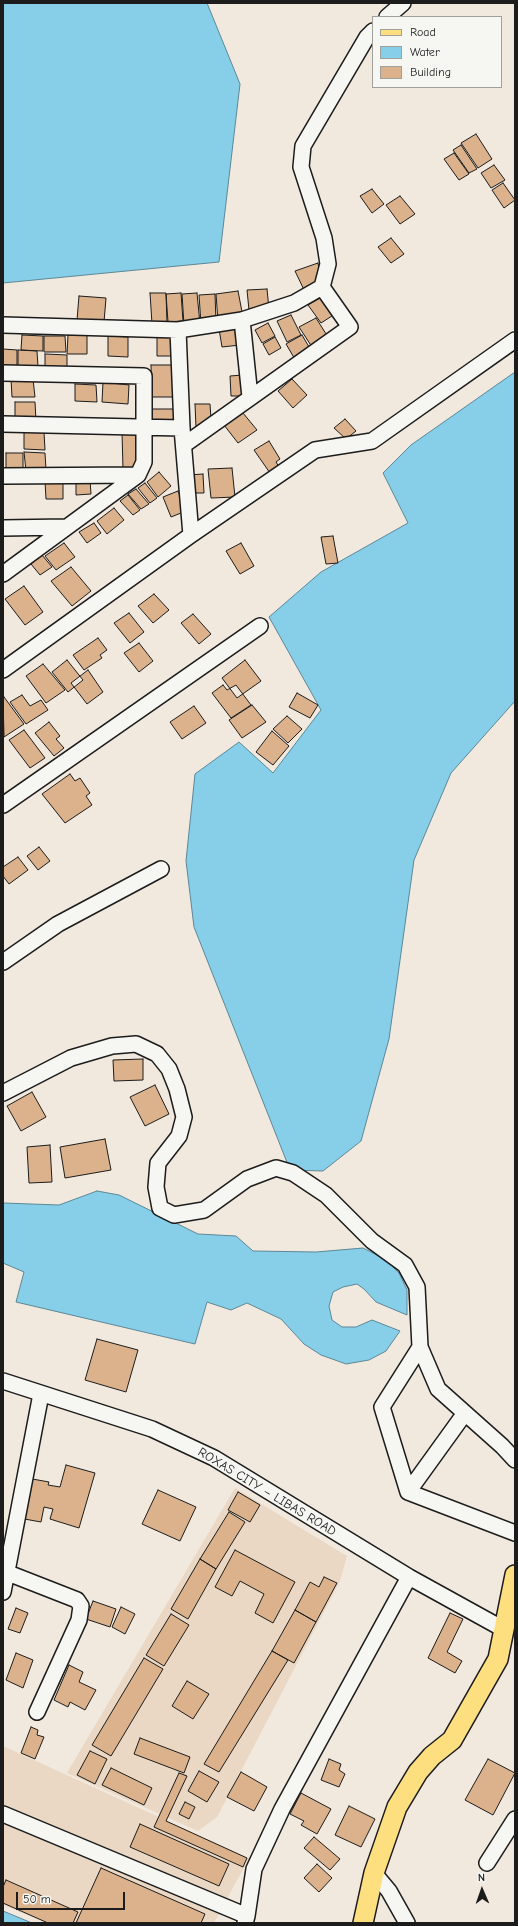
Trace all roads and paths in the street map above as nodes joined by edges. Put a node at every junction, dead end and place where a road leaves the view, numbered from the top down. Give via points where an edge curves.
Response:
1 (403, 3) edge
2 (388, 16) edge
3 (372, 32) edge
4 (322, 287) junction
5 (242, 320) junction
6 (3, 325) edge
7 (178, 330) junction
8 (515, 340) edge
9 (3, 373) edge
10 (250, 397) junction
11 (3, 424) edge
12 (144, 428) junction
13 (182, 428) junction
14 (184, 445) junction
15 (138, 475) junction
16 (3, 476) edge
17 (66, 527) junction
18 (3, 528) edge
19 (191, 535) junction
20 (3, 574) edge
21 (260, 626) dead end
22 (3, 670) edge
23 (3, 804) edge
24 (161, 869) dead end
25 (3, 962) edge
26 (3, 1093) edge
27 (420, 1347) junction
28 (3, 1381) edge
29 (41, 1394) junction
30 (465, 1413) junction
31 (515, 1460) edge
32 (408, 1492) junction
33 (515, 1533) edge
34 (8, 1573) junction
35 (515, 1575) edge
36 (408, 1577) junction
37 (3, 1592) edge
38 (510, 1633) edge
39 (37, 1712) dead end
40 (3, 1814) edge
41 (515, 1819) edge
42 (487, 1863) dead end
43 (374, 1873) junction
44 (246, 1919) edge
45 (365, 1921) edge
46 (408, 1923) edge

1 - 2 street
3 - 4 street via 303,146 301,166 324,238 328,264
4 - 5 street via 294,303
4 - 10 street via 350,327
5 - 7 street
5 - 10 street
6 - 7 street
7 - 13 street
8 - 19 street via 372,440 315,450
9 - 12 street via 144,376
10 - 14 street
11 - 12 street
12 - 13 street
12 - 15 street via 144,462
13 - 14 street
14 - 19 street
15 - 16 street
15 - 17 street
17 - 18 street
17 - 20 street
19 - 22 street
21 - 23 street
24 - 25 street via 58,924
26 - 27 street via 71,1058 112,1046 136,1044 157,1054 169,1069 184,1117 179,1136 158,1163 156,1187 160,1208 174,1215 204,1210 247,1179 276,1168 293,1173 326,1195 372,1241 404,1265 417,1287
27 - 30 street via 438,1389
27 - 32 street via 382,1407
28 - 29 street, ROXAS CITY – LIBAS ROAD
29 - 34 street
29 - 36 street, ROXAS CITY – LIBAS ROAD via 152,1429 214,1458
30 - 31 street
30 - 32 street
32 - 33 street
34 - 37 street
34 - 39 street via 76,1600 81,1606 79,1620
35 - 38 main road
36 - 38 street, ROXAS CITY – LIBAS ROAD
36 - 44 street via 282,1810 254,1869
38 - 43 main road via 452,1740 432,1756 418,1772 397,1807
40 - 44 street
41 - 42 street
43 - 45 main road
43 - 46 street via 389,1891

